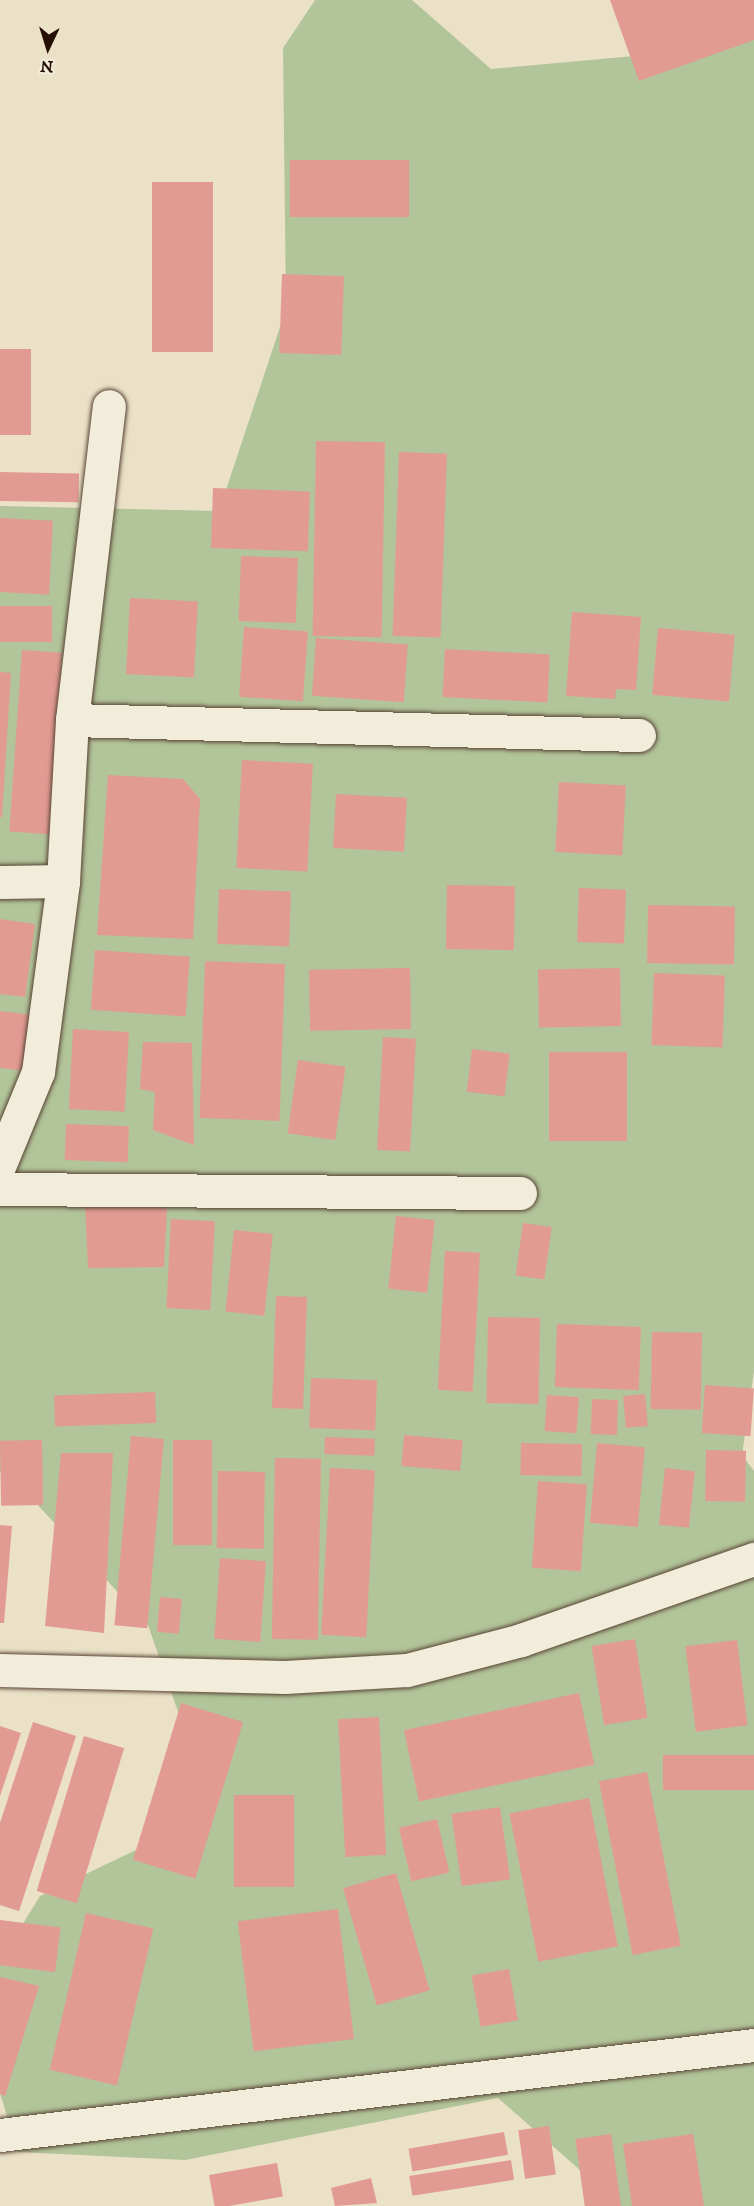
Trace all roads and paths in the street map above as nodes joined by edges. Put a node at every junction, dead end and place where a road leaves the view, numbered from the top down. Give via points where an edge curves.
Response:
1 (109, 406) dead end
2 (72, 720) junction
3 (639, 735) dead end
4 (63, 881) junction
5 (0, 882) edge
6 (0, 1164) edge
7 (0, 1189) edge
8 (520, 1192) dead end
9 (754, 1559) edge
10 (0, 1670) edge
11 (754, 2045) edge
12 (0, 2135) edge

1 - 2 street
2 - 3 street
2 - 4 street
4 - 5 street
4 - 6 street via 38,1071
7 - 8 street
9 - 10 street via 521,1640 407,1670 285,1677
11 - 12 street

